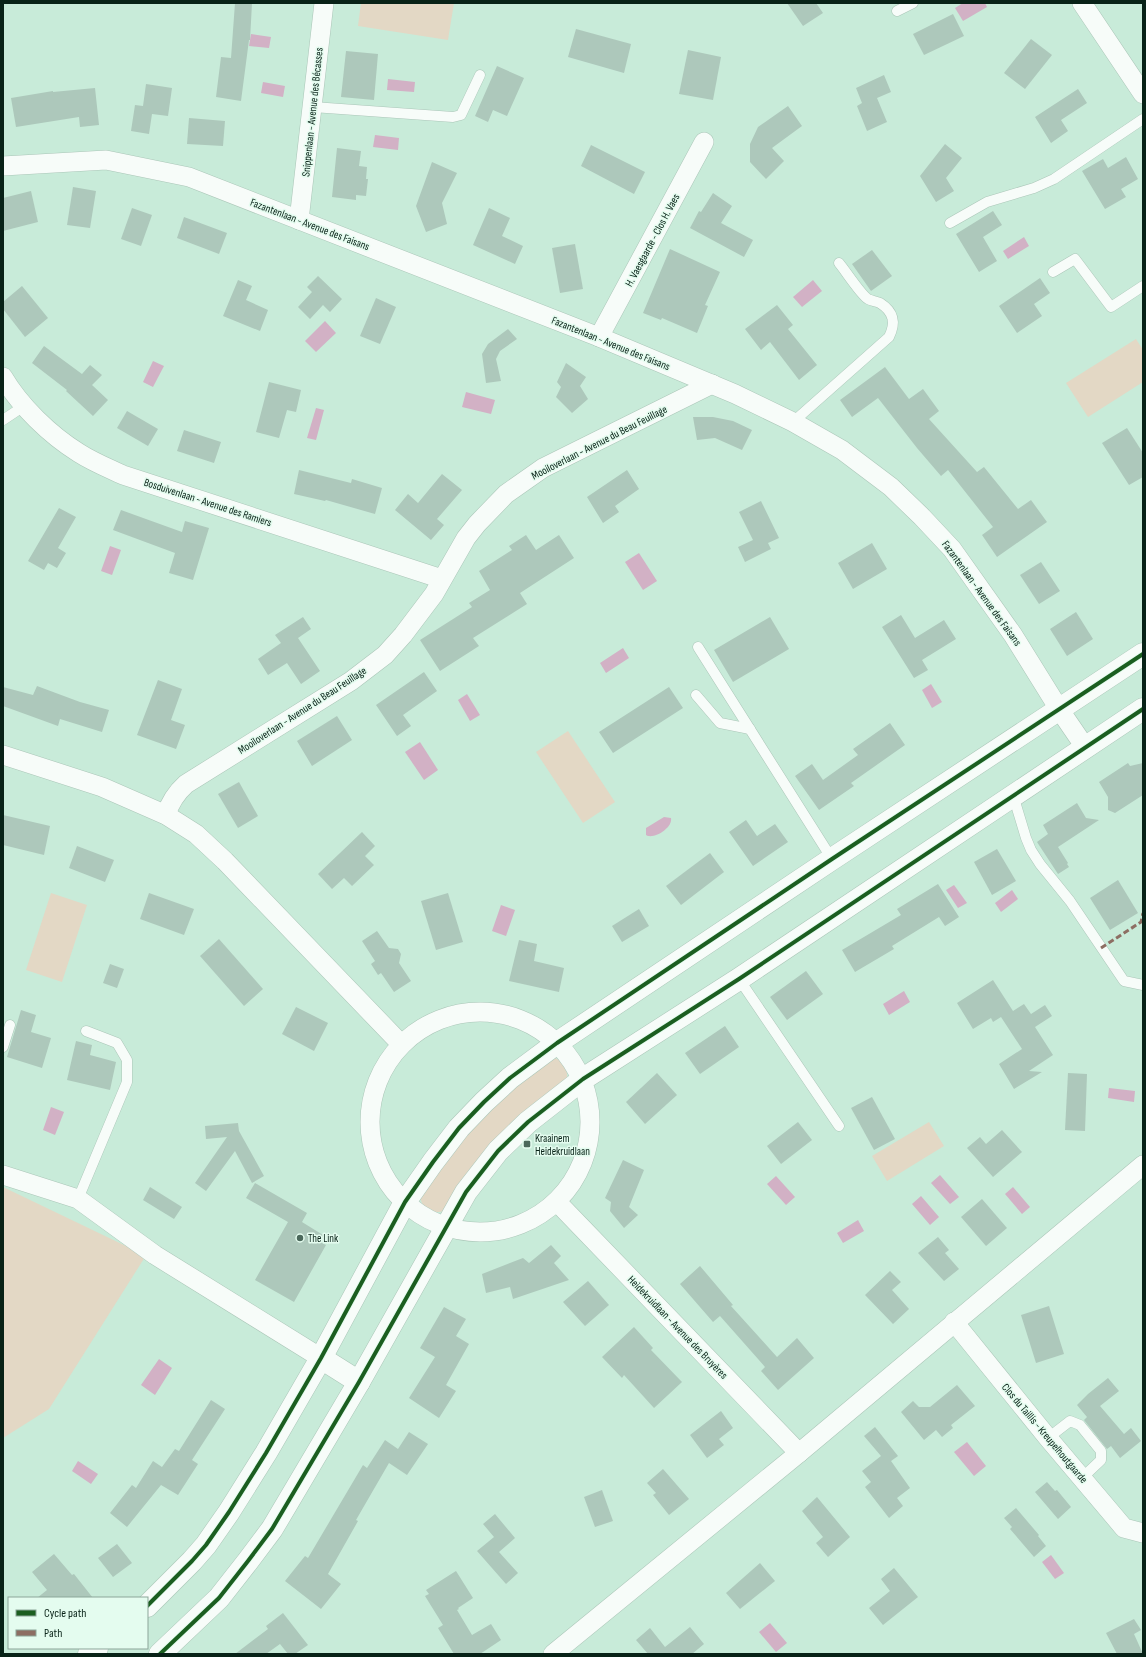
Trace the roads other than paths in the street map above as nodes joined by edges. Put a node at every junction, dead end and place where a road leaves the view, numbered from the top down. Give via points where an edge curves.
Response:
1 (324, 3) edge
2 (913, 3) edge
3 (1082, 3) edge
4 (897, 11) dead end
5 (480, 75) dead end
6 (1143, 94) edge
7 (313, 106) junction
8 (1143, 119) edge
9 (704, 142) dead end
10 (3, 166) edge
11 (299, 220) junction
12 (950, 223) dead end
13 (839, 263) dead end
14 (1053, 272) dead end
15 (1143, 286) edge
16 (599, 337) junction
17 (3, 377) edge
18 (712, 384) junction
19 (24, 406) junction
20 (3, 420) edge
21 (793, 422) junction
22 (442, 579) junction
23 (698, 647) dead end
24 (1143, 654) edge
25 (696, 695) dead end
26 (1059, 709) junction
27 (1143, 709) edge
28 (750, 729) junction
29 (1085, 747) junction
30 (3, 755) edge
31 (1013, 795) junction
32 (166, 815) junction
33 (832, 859) junction
34 (739, 979) junction
35 (1143, 985) edge
36 (10, 1026) dead end
37 (86, 1031) dead end
38 (557, 1043) junction
39 (401, 1044) junction
40 (3, 1047) edge
41 (583, 1079) junction
42 (839, 1126) dead end
43 (1143, 1165) edge
44 (3, 1175) edge
45 (78, 1199) junction
46 (405, 1202) junction
47 (557, 1202) junction
48 (445, 1226) junction
49 (954, 1322) junction
50 (321, 1358) junction
51 (359, 1382) junction
52 (1048, 1438) junction
53 (799, 1452) junction
54 (1082, 1478) junction
55 (1143, 1533) edge
56 (148, 1605) edge
57 (160, 1654) edge
58 (553, 1654) edge

1 - 7 street, Snippenlaan - Avenue des Bécasses
2 - 4 lane
3 - 6 street
5 - 7 lane via 462,115 453,117
7 - 11 street, Snippenlaan - Avenue des Bécasses
8 - 12 lane via 1054,179 1034,188 987,202
9 - 16 street, H. Vaesgaarde - Clos H. Vaes
10 - 11 street, Fazantenlaan - Avenue des Faisans via 106,160 189,177
11 - 16 street, Fazantenlaan - Avenue des Faisans
13 - 21 lane via 868,299 879,302 888,310 893,318 894,327 889,337
14 - 15 lane via 1075,259 1111,307
16 - 18 street, Fazantenlaan - Avenue des Faisans
17 - 19 street, Bosduivenlaan - Avenue des Ramiers
18 - 21 street, Fazantenlaan - Avenue des Faisans
18 - 22 street, Mooiloverlaan - Avenue du Beau Feuillage via 543,468 519,484 474,528
19 - 20 lane
19 - 22 street, Bosduivenlaan - Avenue des Ramiers via 78,453 123,475
21 - 26 street, Fazantenlaan - Avenue des Faisans via 842,450 891,487 952,549 1013,635
22 - 32 street, Mooiloverlaan - Avenue du Beau Feuillage via 434,594 385,655 352,681 186,784 172,799
23 - 28 lane
24 - 26 street
25 - 28 lane via 720,723
26 - 29 street, Fazantenlaan - Avenue des Faisans
26 - 33 street
27 - 29 street
28 - 33 lane
29 - 31 street
30 - 32 street via 102,787
31 - 34 street
31 - 35 lane via 1026,838 1040,864 1070,901 1124,981
32 - 39 street via 196,834 225,861
33 - 38 street
34 - 41 street
34 - 42 lane
36 - 40 lane
37 - 45 lane via 116,1043 127,1060 127,1082
38 - 39 street via 533,1025 511,1016 484,1011 451,1015 416,1030
38 - 41 street
38 - 46 street via 510,1078 459,1128
39 - 46 street via 379,1076 369,1110 369,1138 381,1173
41 - 47 street via 586,1083 592,1122 588,1149 580,1171
41 - 48 street via 528,1122 498,1151 466,1192
43 - 49 street
44 - 45 street
45 - 50 street via 155,1255
46 - 48 street via 426,1217
46 - 50 street
47 - 48 street via 545,1212 516,1227 488,1233
47 - 53 street, Heidekruidlaan - Avenue des Bruyères
48 - 51 street
49 - 52 street, Clos du Taillis - Kreupelhoutgaarde
49 - 53 street
50 - 51 street
50 - 56 street via 229,1512 192,1561
51 - 57 street via 293,1495 248,1561 219,1598
52 - 54 street, Clos du Taillis - Kreupelhoutgaarde
52 - 54 lane via 1070,1421 1080,1425 1101,1451 1101,1460
53 - 58 street
54 - 55 street, Clos du Taillis - Kreupelhoutgaarde via 1124,1528

